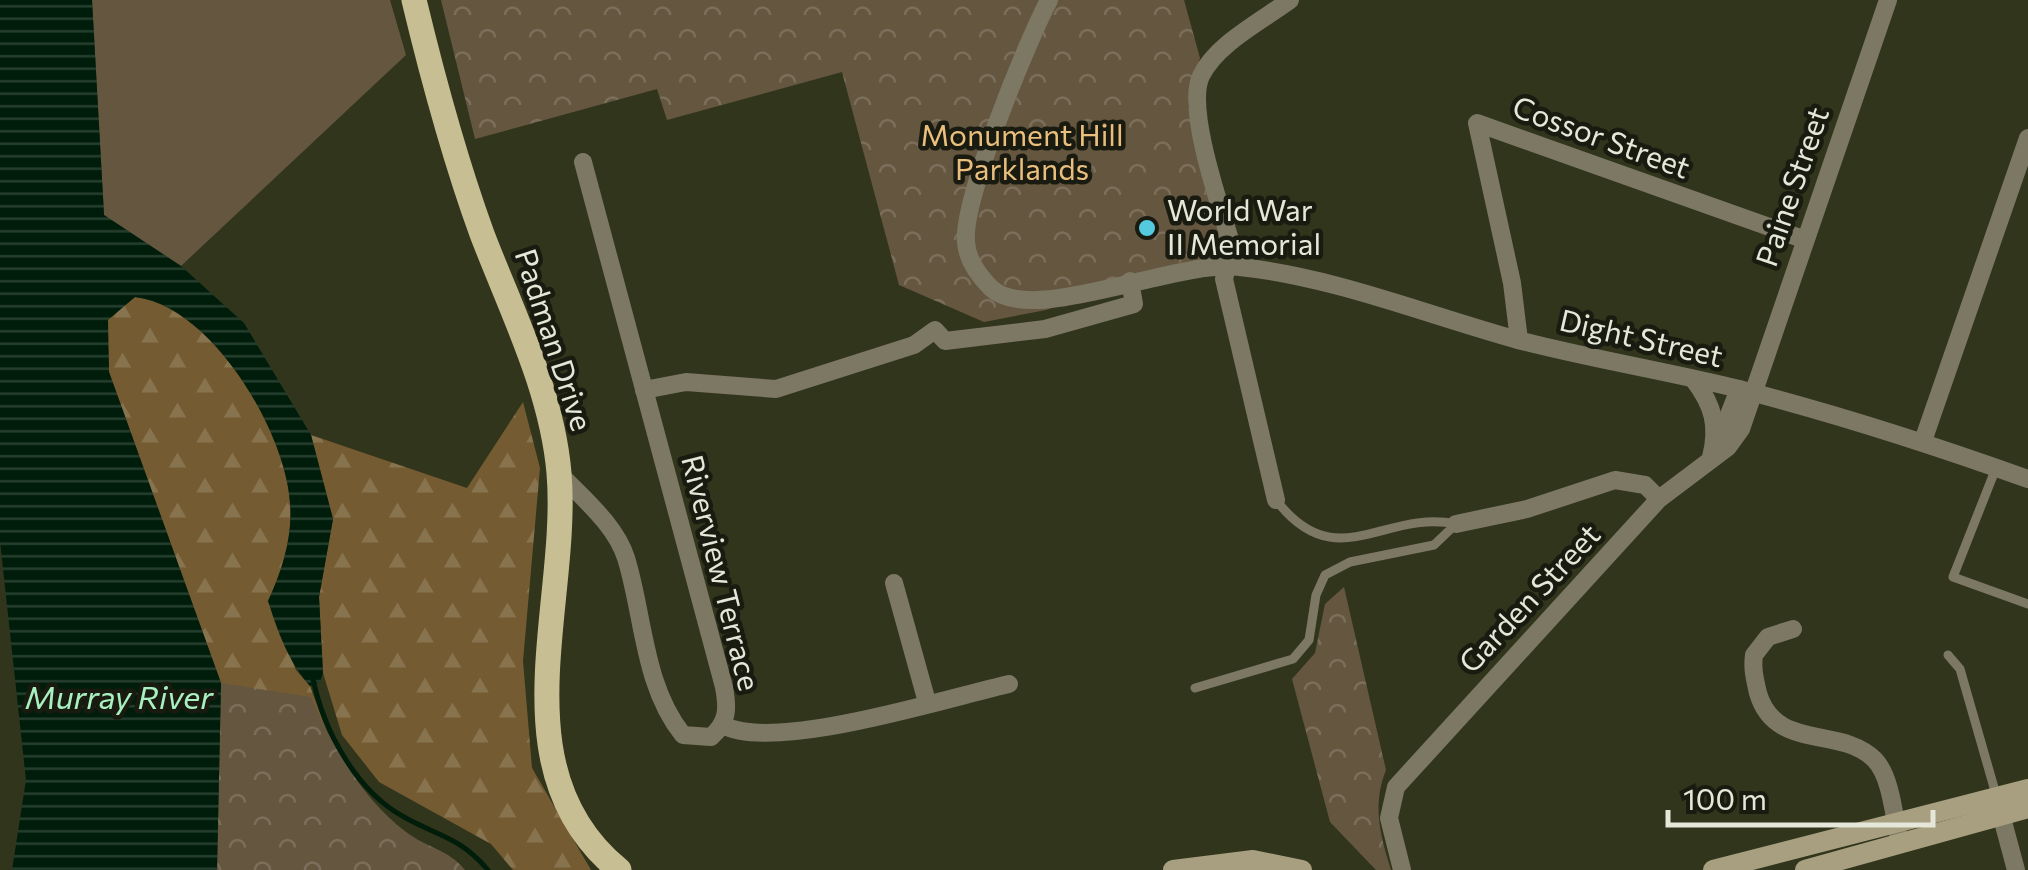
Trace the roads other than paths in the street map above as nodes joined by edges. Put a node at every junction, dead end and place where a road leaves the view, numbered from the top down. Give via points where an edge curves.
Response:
1 (414, 0) edge
2 (1049, 0) edge
3 (1290, 0) edge
4 (1888, 0) edge
5 (2028, 138) edge
6 (583, 162) dead end
7 (1803, 239) junction
8 (1233, 267) junction
9 (1130, 281) junction
10 (1519, 340) junction
11 (1694, 380) junction
12 (644, 390) junction
13 (1747, 392) junction
14 (1923, 440) junction
15 (1711, 457) junction
16 (1996, 468) junction
17 (559, 473) junction
18 (2028, 479) edge
19 (1658, 499) junction
20 (1276, 500) joint
21 (1456, 524) junction
22 (894, 583) dead end
23 (2028, 604) edge
24 (1793, 630) dead end
25 (1948, 655) dead end
26 (1009, 684) dead end
27 (1195, 688) dead end
28 (927, 702) junction
29 (723, 726) junction
30 (2028, 789) edge
31 (1999, 807) junction
32 (2028, 808) edge
33 (1894, 821) junction
34 (1900, 843) junction
35 (1199, 866) junction
36 (619, 870) edge
37 (1173, 870) edge
38 (1250, 870) edge
39 (1302, 870) edge
40 (1402, 870) edge
41 (1713, 870) edge
42 (1805, 870) edge
43 (2016, 870) edge

1 - 17 main road, Padman Drive via 464,180 544,402
2 - 9 street, Dight Street via 974,194 966,246 980,276 1010,299 1050,302
3 - 8 street via 1236,40 1200,79 1200,122
4 - 7 street, Paine Street
5 - 14 street
6 - 12 street, Riverview Terrace
7 - 10 street, Cossor Street via 1476,123
7 - 13 street, Paine Street
8 - 9 street, Dight Street
8 - 10 street, Dight Street via 1379,298
8 - 20 street via 1224,279
9 - 12 street via 1134,304 1045,330 945,341 936,330 914,345 776,389 686,382
10 - 11 street, Dight Street
11 - 13 street, Dight Street
11 - 15 street via 1714,415
12 - 29 street, Riverview Terrace via 724,686
13 - 14 street, Dight Street
13 - 15 street, Garden Street via 1741,430
14 - 16 street, Dight Street
15 - 19 street, Garden Street
16 - 18 street, Dight Street
16 - 23 lane via 1953,577
17 - 29 street, Riverview Terrace via 607,523 625,556 646,652 674,724 694,738 710,737
17 - 36 main road, Padman Drive via 546,676 550,747 572,811
19 - 21 street via 1645,484 1615,480 1527,510
19 - 40 street, Garden Street via 1396,786 1389,818
20 - 21 lane via 1303,529 1328,539 1436,520
21 - 27 lane via 1434,545 1350,562 1325,575 1309,640 1293,659
22 - 28 street
24 - 33 street via 1768,637 1754,655 1753,675 1768,716 1788,730 1873,758
25 - 31 lane via 1960,670
26 - 28 street
28 - 29 street via 846,724 756,736
30 - 31 main road
31 - 32 main road
31 - 33 main road
31 - 34 main road
31 - 43 street
33 - 34 street
33 - 41 main road
34 - 42 main road
35 - 37 main road
35 - 38 main road
35 - 39 main road via 1253,860

